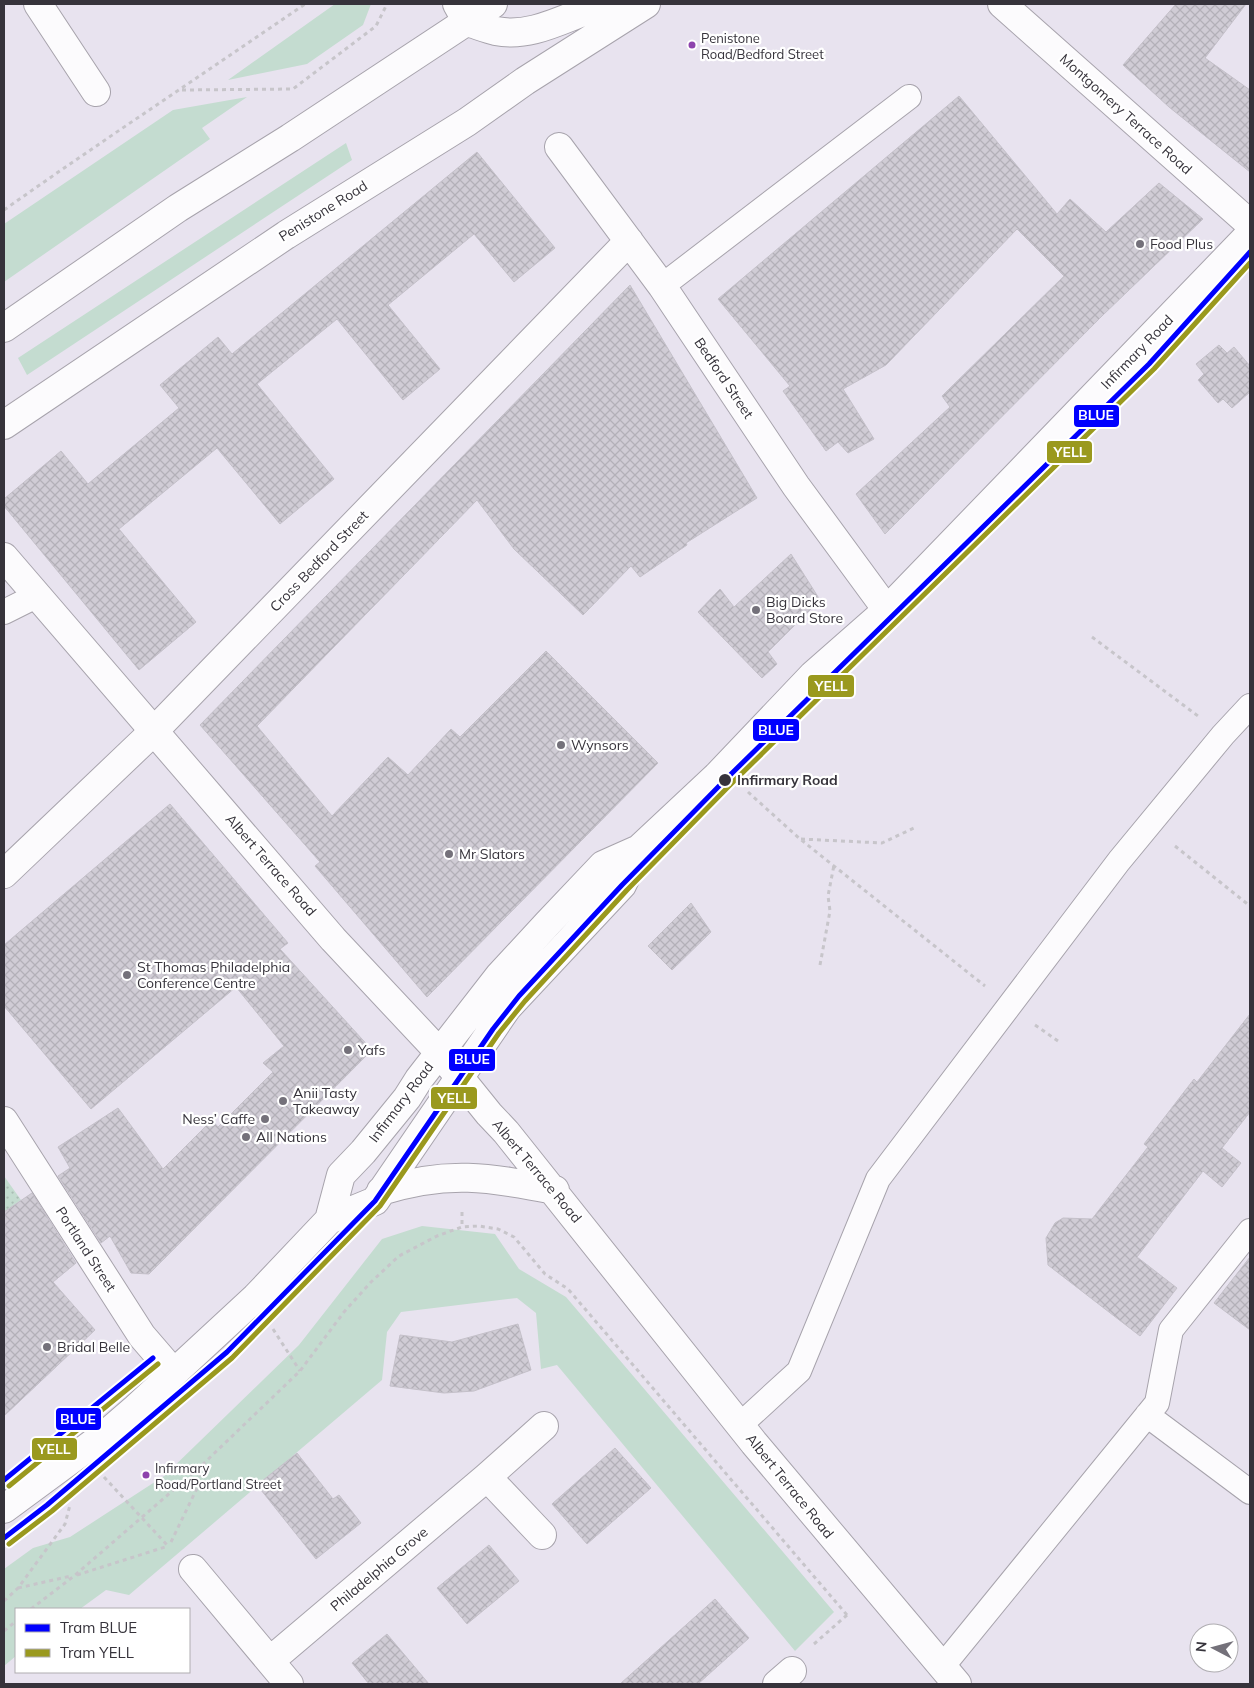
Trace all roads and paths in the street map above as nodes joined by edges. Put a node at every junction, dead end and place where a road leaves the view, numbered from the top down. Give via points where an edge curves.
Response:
1 (38, 4) edge
2 (305, 4) edge
3 (387, 4) edge
4 (493, 4) edge
5 (607, 4) edge
6 (646, 4) edge
7 (1002, 4) edge
8 (462, 13) edge
9 (181, 90) junction
10 (96, 92) dead end
11 (909, 97) dead end
12 (559, 148) dead end
13 (4, 210) edge
14 (1250, 224) edge
15 (1250, 234) edge
16 (629, 241) junction
17 (662, 286) junction
18 (4, 328) edge
19 (4, 425) edge
20 (4, 557) edge
21 (36, 596) junction
22 (887, 610) junction
23 (4, 612) edge
24 (1092, 637) dead end
25 (1250, 706) edge
26 (153, 732) junction
27 (1222, 735) junction
28 (725, 768) junction
29 (916, 827) dead end
30 (800, 839) junction
31 (1173, 845) dead end
32 (639, 849) junction
33 (834, 865) junction
34 (4, 874) edge
35 (1250, 906) edge
36 (820, 965) dead end
37 (1008, 1005) junction
38 (1058, 1041) dead end
39 (439, 1052) junction
40 (460, 1077) junction
41 (4, 1121) edge
42 (555, 1190) junction
43 (381, 1191) junction
44 (328, 1220) junction
45 (1250, 1231) edge
46 (256, 1297) junction
47 (300, 1371) junction
48 (173, 1372) junction
49 (1147, 1415) junction
50 (740, 1425) junction
51 (544, 1426) dead end
52 (83, 1451) junction
53 (200, 1467) junction
54 (487, 1477) junction
55 (1250, 1492) edge
56 (126, 1502) dead end
57 (4, 1509) edge
58 (140, 1518) junction
59 (542, 1535) dead end
60 (168, 1546) junction
61 (192, 1570) dead end
62 (74, 1576) junction
63 (18, 1588) junction
64 (4, 1601) edge
65 (32, 1608) edge
66 (15, 1622) edge
67 (4, 1631) edge
68 (271, 1660) junction
69 (950, 1676) edge
70 (784, 1678) edge
71 (289, 1684) edge

1 - 10 main road
2 - 9 path
3 - 9 path via 376,26 293,89
4 - 8 main road
5 - 8 main road via 519,32 497,31
6 - 19 main road, Penistone Road via 467,122 286,234
7 - 14 main road, Montgomery Terrace Road
8 - 18 main road via 290,138 178,208
9 - 13 path via 117,130
11 - 17 lane
12 - 16 main road, Bedford Street
15 - 22 main road, Infirmary Road
16 - 17 main road, Bedford Street
16 - 26 main road, Cross Bedford Street
17 - 22 main road, Bedford Street via 796,486
20 - 21 main road, Albert Terrace Road
21 - 23 lane
21 - 26 main road, Albert Terrace Road via 62,622
22 - 28 main road, Infirmary Road via 813,675
24 - 27 path
25 - 27 lane
26 - 34 main road, Cross Bedford Street
26 - 39 main road, Albert Terrace Road via 188,768 333,939
27 - 37 lane
28 - 30 path
28 - 32 main road, Infirmary Road
29 - 30 path via 882,843
30 - 33 path
31 - 35 path
32 - 39 main road, Infirmary Road via 603,865 499,976
32 - 40 main road, Infirmary Road via 622,885 507,1008
33 - 36 path
33 - 37 path
37 - 38 path
37 - 50 lane via 878,1179 799,1370
39 - 40 main road, Albert Terrace Road
39 - 44 main road, Infirmary Road via 363,1152 340,1175
40 - 42 main road, Albert Terrace Road
40 - 43 main road, Infirmary Road
41 - 48 main road, Portland Street via 142,1336
42 - 43 main road via 494,1178 462,1177 412,1181
42 - 50 main road, Albert Terrace Road
43 - 44 main road, Infirmary Road via 375,1201
44 - 46 main road, Infirmary Road
45 - 49 lane via 1171,1330 1157,1403
46 - 47 path via 263,1314
46 - 48 main road, Infirmary Road
47 - 53 path
47 - 70 path via 344,1312 399,1256 462,1227 498,1229 514,1237 544,1274 568,1289 847,1615 801,1656
48 - 52 main road, Infirmary Road via 129,1414
49 - 55 lane
49 - 69 lane
50 - 69 main road, Albert Terrace Road
51 - 54 main road, Philadelphia Grove
52 - 57 main road, Infirmary Road
52 - 63 path via 66,1524
53 - 58 path
53 - 60 path via 200,1482
54 - 59 main road
54 - 68 main road, Philadelphia Grove
56 - 58 path
58 - 60 path
58 - 62 path
60 - 62 path
61 - 68 main road
62 - 63 path
62 - 65 path
63 - 64 path
66 - 67 path
68 - 71 main road

